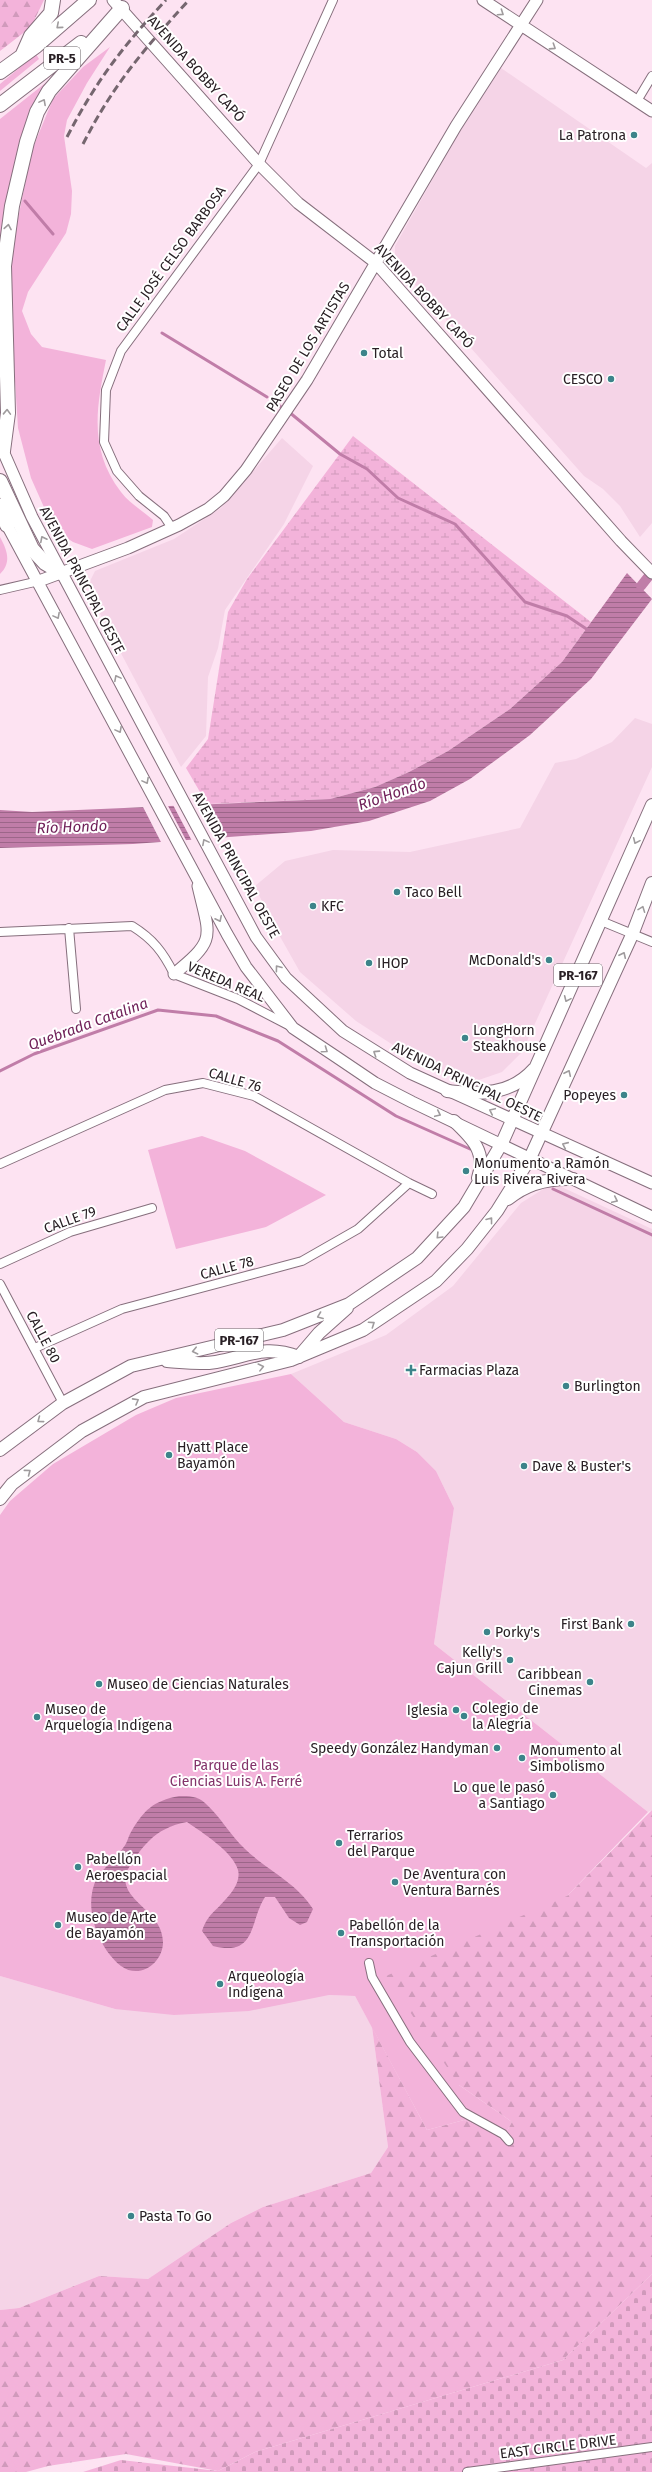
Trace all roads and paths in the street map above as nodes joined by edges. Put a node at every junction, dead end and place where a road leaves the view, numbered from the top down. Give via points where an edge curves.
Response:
1 (53, 0) edge
2 (89, 0) edge
3 (333, 0) edge
4 (483, 0) edge
5 (537, 0) edge
6 (122, 3) edge
7 (520, 25) junction
8 (22, 56) junction
9 (0, 72) edge
10 (652, 76) edge
11 (637, 101) junction
12 (0, 104) edge
13 (652, 111) edge
14 (259, 164) junction
15 (376, 263) junction
16 (0, 433) edge
17 (3, 451) junction
18 (0, 481) edge
19 (0, 506) edge
20 (0, 512) edge
21 (7, 525) junction
22 (172, 528) junction
23 (62, 573) junction
24 (652, 573) edge
25 (39, 581) junction
26 (0, 590) edge
27 (652, 805) edge
28 (195, 872) junction
29 (652, 883) edge
30 (601, 921) junction
31 (69, 928) junction
32 (0, 932) edge
33 (632, 935) junction
34 (652, 942) edge
35 (174, 974) junction
36 (76, 1009) dead end
37 (293, 1028) junction
38 (539, 1063) junction
39 (448, 1091) junction
40 (454, 1121) junction
41 (512, 1121) junction
42 (540, 1134) junction
43 (502, 1143) junction
44 (530, 1158) junction
45 (0, 1164) edge
46 (573, 1180) junction
47 (409, 1183) junction
48 (652, 1183) edge
49 (473, 1192) junction
50 (432, 1194) dead end
51 (500, 1205) junction
52 (152, 1208) dead end
53 (652, 1217) edge
54 (0, 1264) edge
55 (0, 1284) edge
56 (356, 1301) junction
57 (35, 1348) junction
58 (299, 1356) junction
59 (153, 1360) junction
60 (63, 1403) junction
61 (0, 1450) edge
62 (0, 1499) edge
63 (369, 1963) dead end
64 (509, 2141) dead end
65 (652, 2448) edge
66 (467, 2472) edge

1 - 8 highway via 51,13 31,36
2 -> 8 highway, PR-5
3 - 14 street, CALLE JOSÉ CELSO BARBOSA
4 -> 7 main road
5 - 7 main road, PASEO DE LOS ARTISTAS
6 - 12 highway, PR-5 via 72,51
6 - 14 main road, AVENIDA BOBBY CAPÓ
17 -> 6 highway via 8,413 4,266 12,206 27,142 37,112 49,91
7 -> 11 main road
7 - 15 main road, PASEO DE LOS ARTISTAS
8 - 9 highway, PR-5
10 - 11 street
11 - 13 main road
14 - 15 main road, AVENIDA BOBBY CAPÓ via 298,203
14 - 22 street, CALLE JOSÉ CELSO BARBOSA via 121,351 106,390 104,442 114,463 139,496 164,516
15 - 22 main road, PASEO DE LOS ARTISTAS via 307,380 246,470 224,496 208,509
15 - 24 main road, AVENIDA BOBBY CAPÓ via 627,548
16 - 17 highway
23 -> 17 main road, AVENIDA PRINCIPAL OESTE via 32,517
18 - 23 highway via 32,548 45,563
19 - 21 highway
20 - 21 highway
21 - 25 main road
22 - 23 main road, PASEO DE LOS ARTISTAS
23 - 25 main road, PASEO DE LOS ARTISTAS
39 -> 23 main road, AVENIDA PRINCIPAL OESTE via 379,1055 343,1031 286,978 256,937
25 - 26 street, PASEO DE LOS ARTISTAS
25 -> 28 main road
27 -> 30 main road, PR-167
28 - 35 main road via 208,939 202,950
28 -> 37 main road via 246,966
33 -> 29 main road, PR-167
30 - 33 street
30 -> 38 main road, PR-167
31 - 32 street, VEREDA REAL
31 - 35 street, VEREDA REAL via 132,926 149,936 166,958
31 - 36 street
33 - 34 street
42 -> 33 main road, PR-167
35 - 37 street, VEREDA REAL via 238,999
37 -> 40 main road via 375,1083
38 - 39 main road via 526,1077 506,1089 484,1093
38 - 41 main road, PR-167
41 -> 39 main road, AVENIDA PRINCIPAL OESTE
40 - 43 main road
40 - 49 main road via 468,1134 480,1152 481,1168
41 - 42 main road, AVENIDA PRINCIPAL OESTE
41 - 43 main road, PR-167
42 - 44 main road, PR-167
48 -> 42 main road, AVENIDA PRINCIPAL OESTE
43 - 44 main road
43 - 49 main road, PR-167
44 - 46 main road
44 - 51 main road, PR-167
45 - 47 street, CALLE 76 via 165,1090 203,1083 254,1096
46 - 51 main road via 557,1179 534,1183
46 -> 53 main road
47 - 50 street, CALLE 76
47 - 57 street, CALLE 78 via 358,1229 302,1261 122,1309
49 -> 56 main road, PR-167 via 441,1234 416,1258
58 -> 51 main road, PR-167 via 363,1330 436,1281 467,1249
52 - 54 street, CALLE 79 via 70,1232
55 - 57 street, CALLE 80
56 - 58 main road via 319,1333
56 -> 59 main road, PR-167 via 283,1330
57 - 60 street, CALLE 80
58 - 59 main road via 282,1350 197,1364
62 -> 58 main road, PR-167 via 12,1484 82,1431 144,1397
59 - 60 main road, PR-167 via 131,1366
60 -> 61 main road, PR-167
63 - 64 street via 372,1977 410,2042 463,2112 503,2134
65 - 66 street, EAST CIRCLE DRIVE

